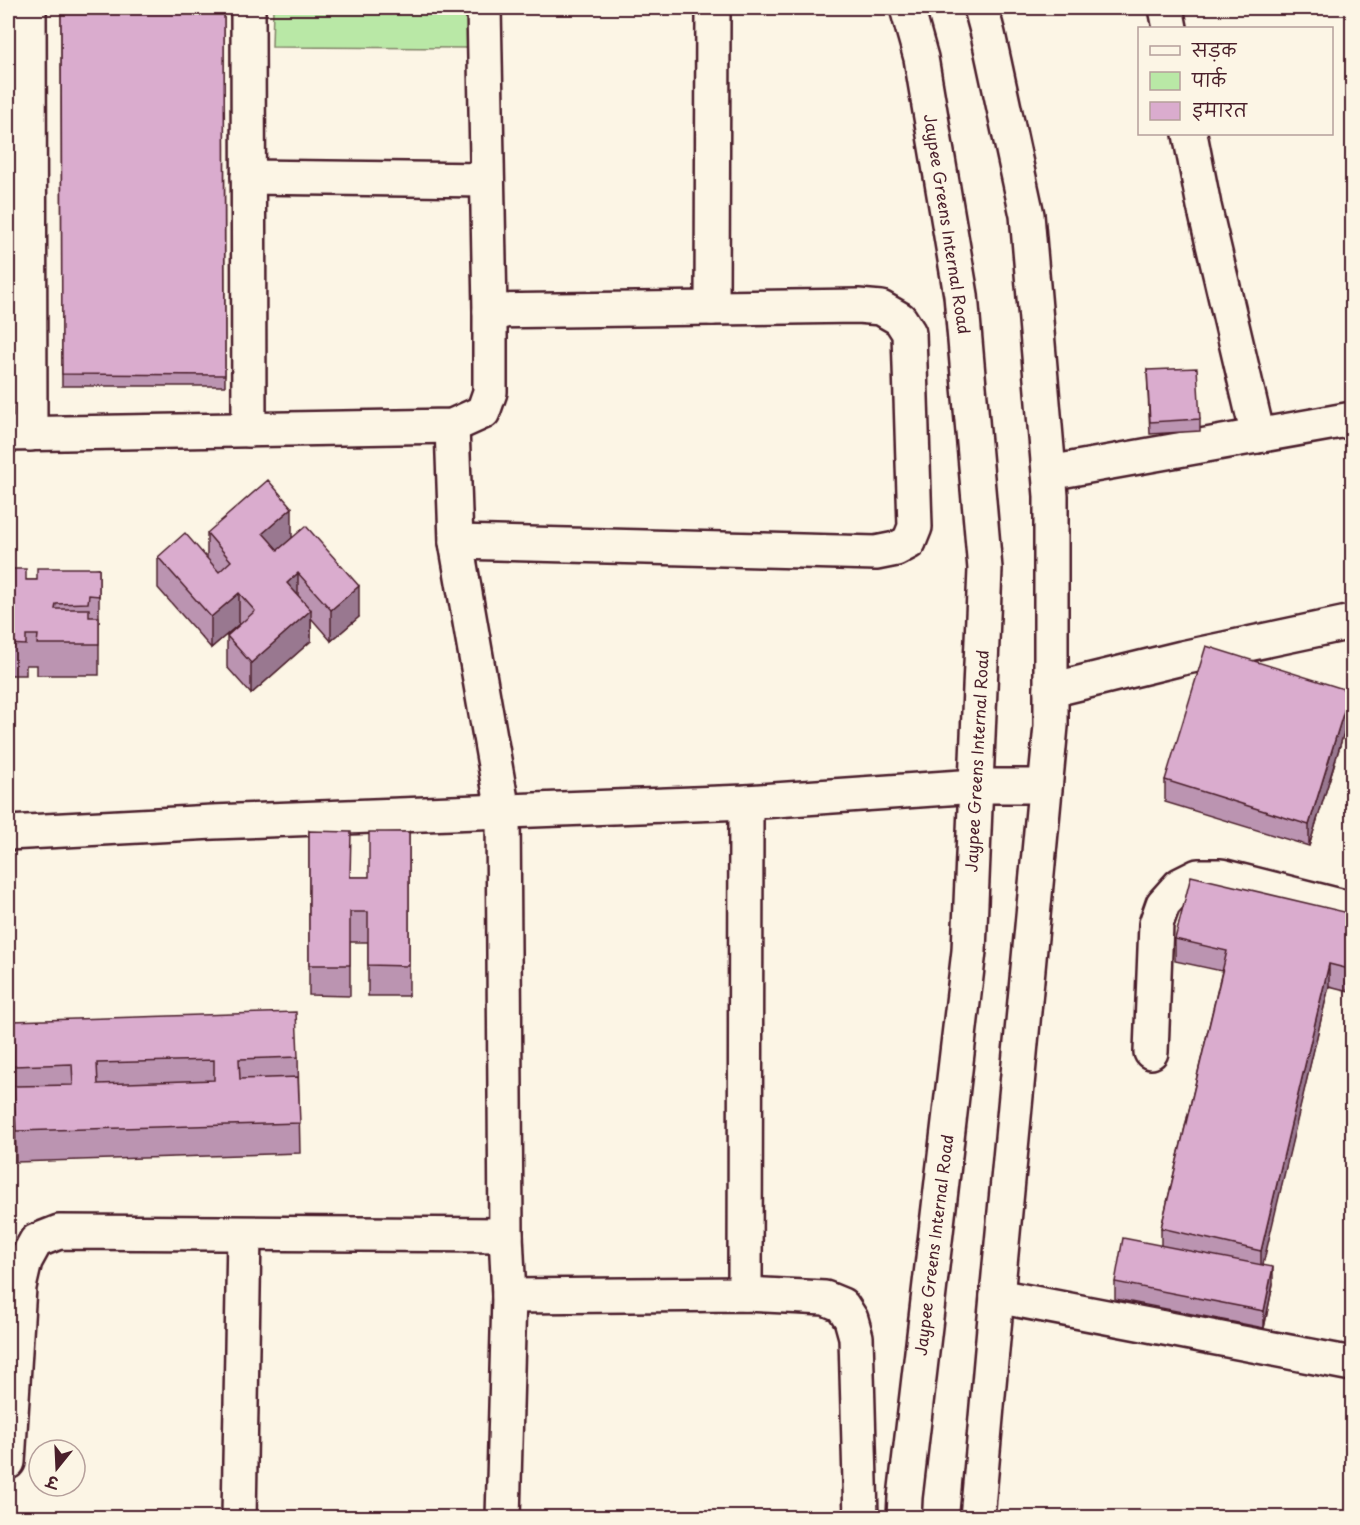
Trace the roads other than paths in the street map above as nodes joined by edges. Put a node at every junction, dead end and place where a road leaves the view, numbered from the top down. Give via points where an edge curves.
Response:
1 (29, 8) edge
2 (248, 8) edge
3 (484, 8) edge
4 (713, 8) edge
5 (907, 8) edge
6 (981, 8) edge
7 (1166, 8) edge
8 (1170, 27) edge
9 (1190, 135) edge
10 (248, 177) junction
11 (488, 180) junction
12 (712, 308) junction
13 (490, 311) junction
14 (1353, 419) edge
15 (452, 426) junction
16 (249, 430) junction
17 (19, 434) edge
18 (1258, 436) junction
19 (1049, 473) junction
20 (456, 542) junction
21 (1353, 622) edge
22 (1051, 690) junction
23 (976, 786) junction
24 (1045, 786) junction
25 (746, 802) junction
26 (503, 811) junction
27 (8, 833) edge
28 (1353, 909) edge
29 (1151, 1052) dead end
30 (244, 1234) junction
31 (506, 1235) junction
32 (745, 1294) junction
33 (508, 1296) junction
34 (997, 1296) junction
35 (1345, 1357) edge
36 (8, 1462) edge
37 (239, 1518) edge
38 (503, 1518) edge
39 (861, 1518) edge
40 (904, 1518) edge
41 (977, 1518) edge

1 - 17 street
2 - 10 street
3 - 11 street
4 - 12 street
5 - 23 street, Jaypee Greens Internal Road via 921,58 961,295 986,569
6 - 19 street via 1027,215
7 - 8 street
9 - 18 street
10 - 11 street
10 - 16 street
11 - 13 street
12 - 13 street
12 - 20 street via 858,306 881,308 900,319 909,333 915,527 909,542 876,553
13 - 15 street via 490,392 483,412
14 - 18 street
15 - 16 street
15 - 20 street
16 - 17 street
18 - 19 street
19 - 22 street
20 - 26 street
21 - 22 street
22 - 24 street
23 - 24 street
23 - 25 street
23 - 40 street, Jaypee Greens Internal Road via 969,951
24 - 34 street
25 - 26 street
25 - 32 street
26 - 27 street
26 - 31 street
28 - 29 street via 1221,876 1198,876 1180,885 1163,904 1156,924
30 - 31 street
30 - 36 street via 59,1232 36,1240 25,1261 19,1287
30 - 37 street
31 - 33 street
32 - 33 street
32 - 39 street via 825,1298 842,1305 851,1319 856,1337
33 - 38 street
34 - 35 street
34 - 41 street

